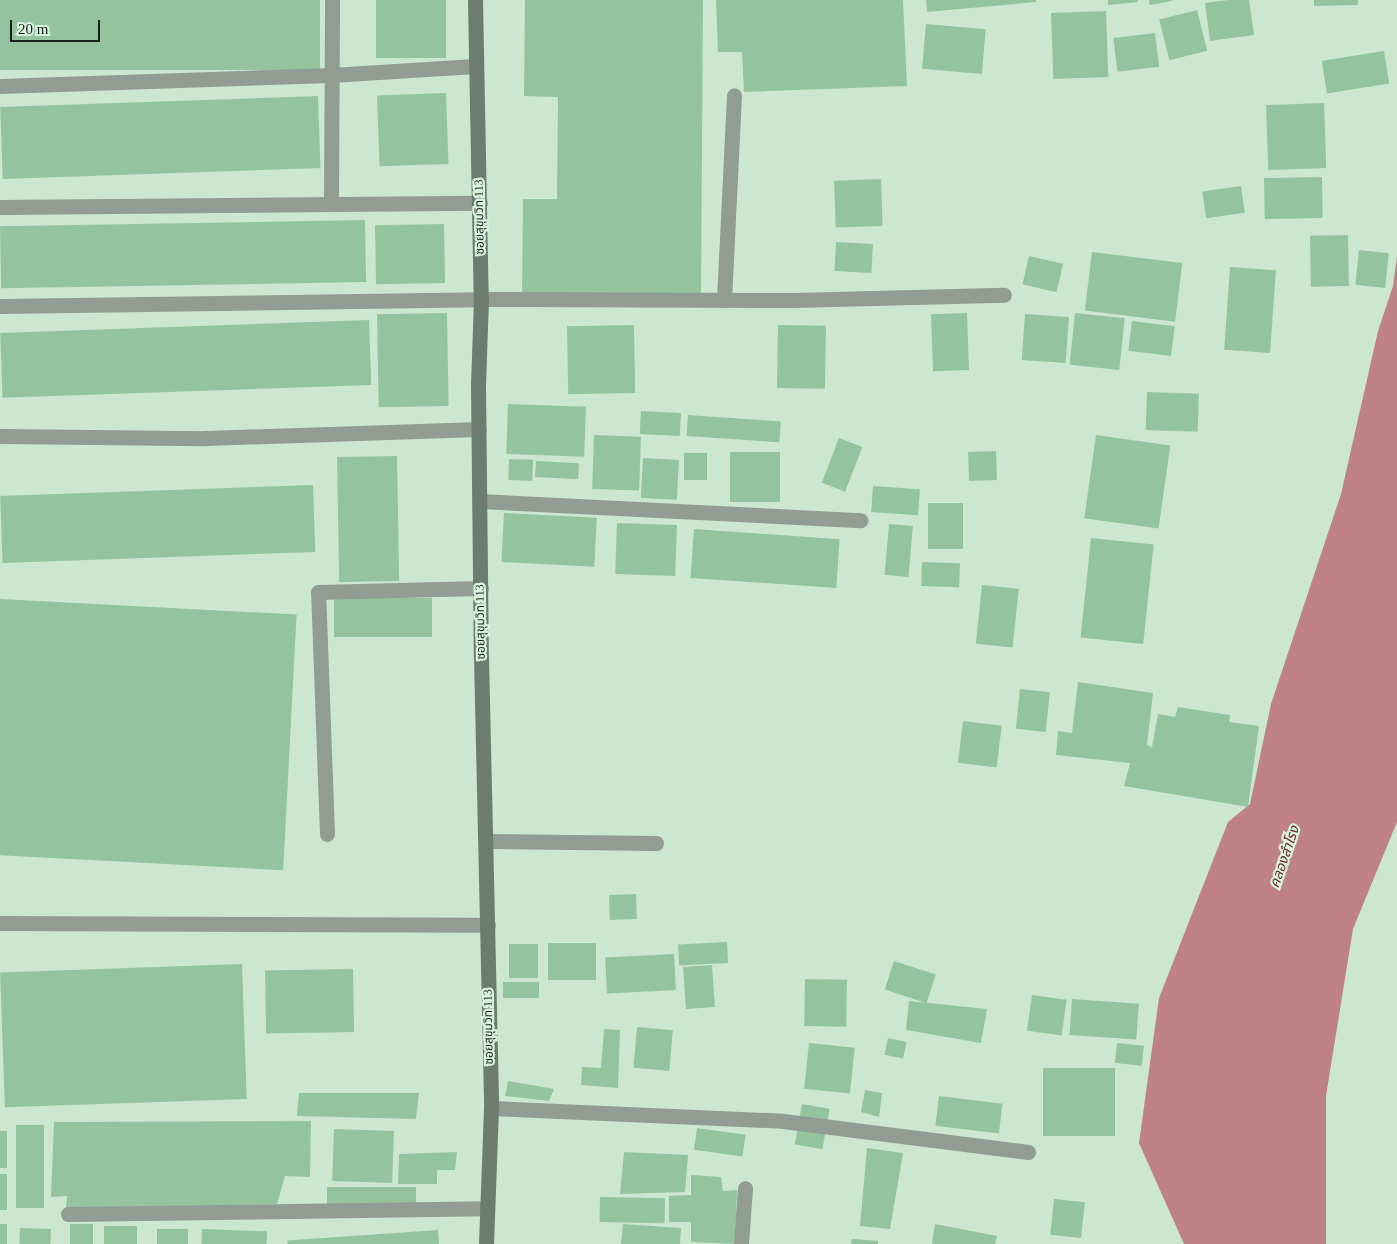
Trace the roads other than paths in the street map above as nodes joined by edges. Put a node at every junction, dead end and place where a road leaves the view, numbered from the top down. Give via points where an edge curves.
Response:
1 (332, 0) edge
2 (475, 0) edge
3 (475, 66) junction
4 (331, 75) junction
5 (0, 86) edge
6 (734, 96) dead end
7 (331, 203) junction
8 (480, 203) junction
9 (0, 207) edge
10 (1004, 295) dead end
11 (481, 299) junction
12 (724, 300) junction
13 (0, 306) edge
14 (479, 429) junction
15 (0, 436) edge
16 (480, 501) junction
17 (861, 520) dead end
18 (481, 588) junction
19 (327, 834) dead end
20 (486, 841) junction
21 (656, 843) dead end
22 (0, 923) edge
23 (488, 926) junction
24 (491, 1108) junction
25 (1028, 1152) dead end
26 (745, 1188) dead end
27 (487, 1208) junction
28 (68, 1214) dead end
29 (486, 1244) edge
30 (741, 1244) edge

1 - 4 street
2 - 3 main road, ซอยสุขุมวิท 113
3 - 4 street
3 - 8 main road, ซอยสุขุมวิท 113
4 - 5 street
4 - 7 street
6 - 12 street
7 - 8 street
7 - 9 street
8 - 11 main road, ซอยสุขุมวิท 113
10 - 12 street
11 - 12 street
11 - 13 street
11 - 14 main road, ซอยสุขุมวิท 113
14 - 15 street via 206,438
14 - 16 main road, ซอยสุขุมวิท 113
16 - 17 street
16 - 18 main road, ซอยสุขุมวิท 113
18 - 19 street via 318,592
18 - 20 main road, ซอยสุขุมวิท 113
20 - 21 street
20 - 23 main road, ซอยสุขุมวิท 113
22 - 23 street
23 - 24 main road, ซอยสุขุมวิท 113
24 - 25 street via 783,1121
24 - 27 main road, ซอยสุขุมวิท 113
26 - 30 street
27 - 28 street
27 - 29 main road, ซอยสุขุมวิท 113

